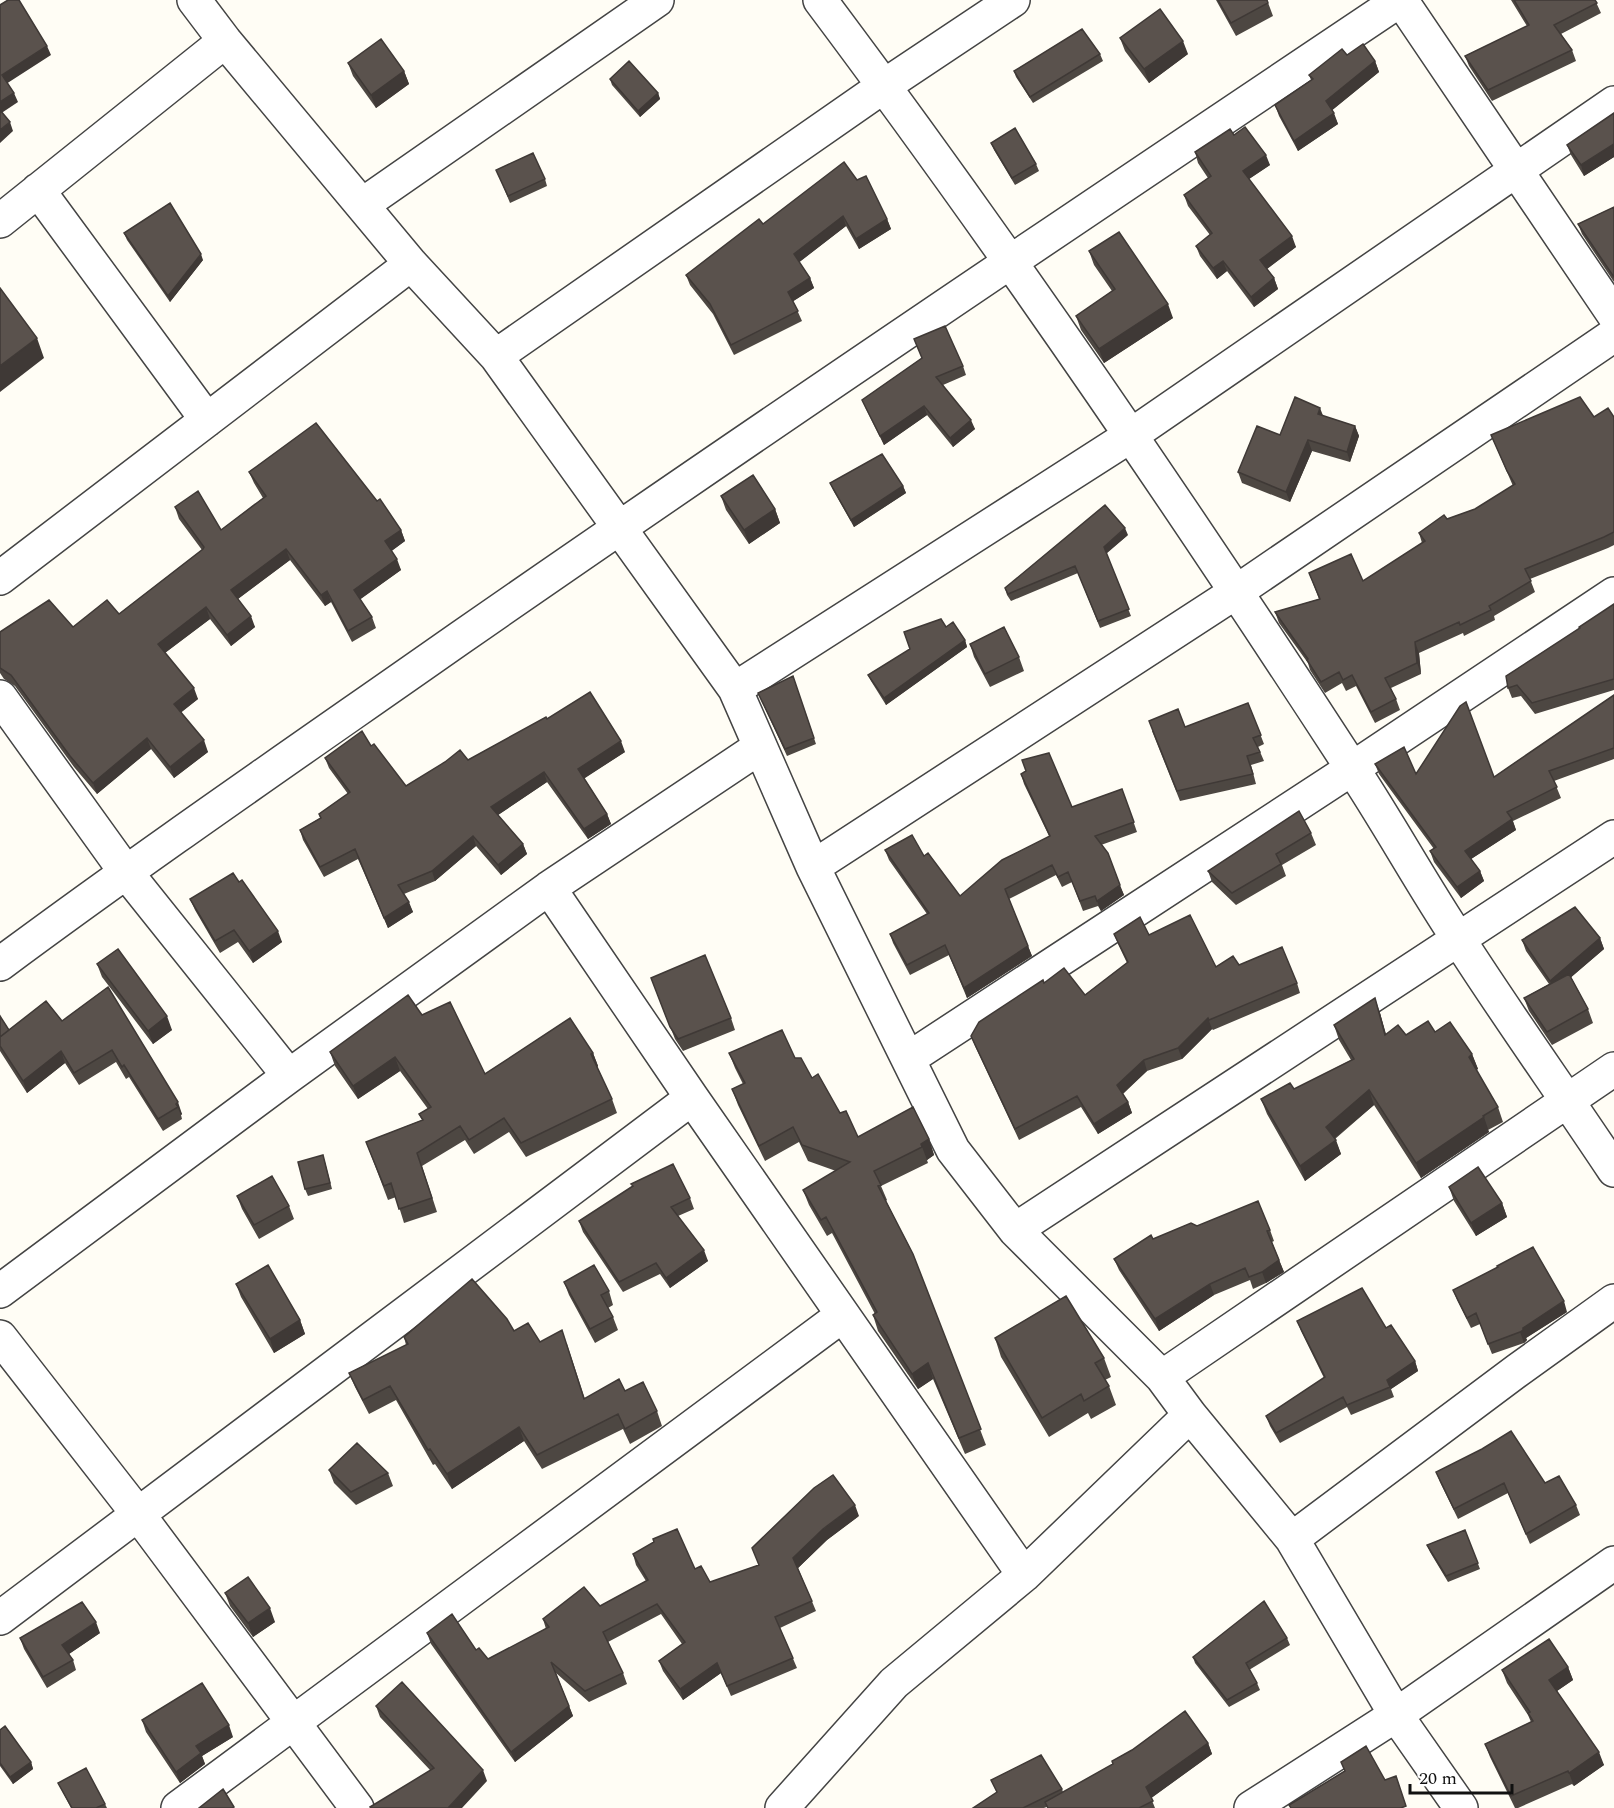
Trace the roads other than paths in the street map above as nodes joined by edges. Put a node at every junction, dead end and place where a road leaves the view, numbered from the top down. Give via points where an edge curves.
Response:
1 (194, 0) edge
2 (657, 0) edge
3 (820, 0) edge
4 (1013, 0) edge
5 (1400, 0) edge
6 (225, 41) junction
7 (884, 86) junction
8 (1614, 103) edge
9 (1517, 170) junction
10 (38, 190) junction
11 (362, 206) junction
12 (0, 220) edge
13 (1010, 261) junction
14 (411, 264) junction
15 (1614, 315) edge
16 (1614, 335) edge
17 (496, 356) junction
18 (207, 420) junction
19 (1130, 436) junction
20 (620, 527) junction
21 (0, 578) edge
22 (1236, 592) junction
23 (1614, 594) edge
24 (735, 689) junction
25 (0, 697) edge
26 (760, 747) junction
27 (1353, 768) junction
28 (1614, 837) edge
29 (813, 867) junction
30 (125, 871) junction
31 (549, 888) junction
32 (1459, 940) junction
33 (0, 964) edge
34 (908, 1059) junction
35 (1614, 1069) edge
36 (289, 1076) junction
37 (692, 1098) junction
38 (1567, 1099) junction
39 (1614, 1170) edge
40 (1015, 1230) junction
41 (0, 1291) edge
42 (1614, 1301) edge
43 (843, 1315) junction
44 (0, 1337) edge
45 (1162, 1377) junction
46 (1190, 1415) junction
47 (138, 1514) junction
48 (1292, 1539) junction
49 (1614, 1563) edge
50 (1024, 1575) junction
51 (0, 1618) edge
52 (1396, 1715) junction
53 (295, 1723) junction
54 (793, 1804) edge
55 (178, 1808) edge
56 (357, 1808) edge
57 (1251, 1808) edge
58 (1461, 1808) edge

1 - 6 street
2 - 11 street
3 - 7 street
4 - 7 street
5 - 9 street
5 - 13 street
6 - 10 street
6 - 11 street
7 - 13 street
7 - 17 street
8 - 9 street
9 - 15 street
9 - 19 street
10 - 12 street
10 - 18 street
11 - 14 street
13 - 19 street
13 - 20 street
14 - 17 street
14 - 18 street
16 - 22 street
17 - 20 street
18 - 21 street
19 - 22 street
19 - 24 street
20 - 24 street
20 - 30 street
22 - 27 street
22 - 29 street
23 - 27 street
24 - 26 street
25 - 30 street
26 - 29 street
26 - 31 street
27 - 32 street
27 - 34 street
28 - 32 street
29 - 34 street
30 - 33 street
30 - 36 street
31 - 36 street
31 - 37 street
32 - 38 street
32 - 40 street
34 - 40 street via 953,1150
35 - 38 street
36 - 41 street
37 - 43 street
37 - 47 street
38 - 39 street
38 - 45 street
40 - 45 street
42 - 48 street
43 - 50 street
43 - 53 street
44 - 47 street
45 - 46 street
46 - 48 street
46 - 50 street
47 - 51 street
47 - 53 street
48 - 52 street
49 - 52 street
50 - 54 street via 894,1683
52 - 57 street
52 - 58 street
53 - 55 street
53 - 56 street

